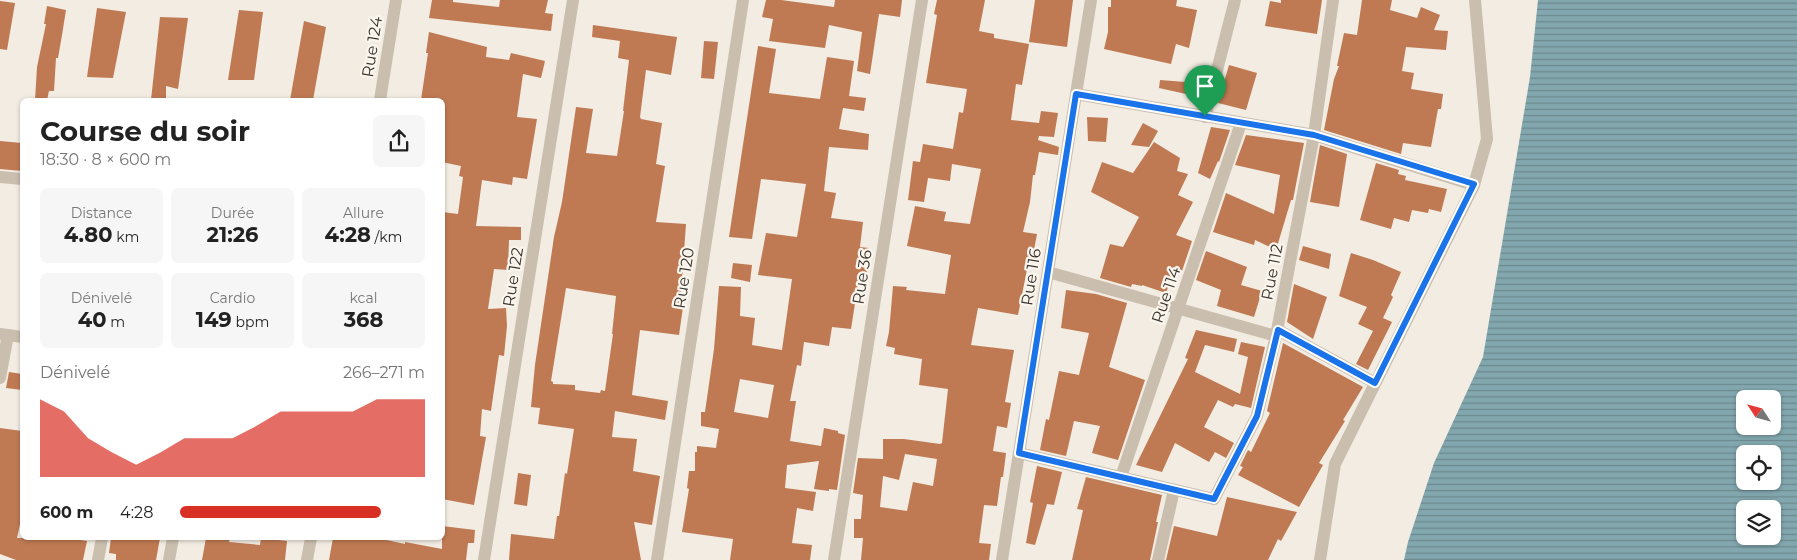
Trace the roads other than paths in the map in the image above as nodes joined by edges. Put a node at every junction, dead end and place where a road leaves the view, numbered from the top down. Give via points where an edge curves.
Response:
1 (396, 0) edge
2 (573, 0) edge
3 (743, 0) edge
4 (922, 0) edge
5 (1091, 0) edge
6 (1235, 0) edge
7 (1333, 0) edge
8 (1475, 0) edge
9 (1076, 94) junction
10 (380, 98) edge
11 (1205, 116) junction
12 (1241, 123) junction
13 (1314, 135) junction
14 (0, 177) edge
15 (20, 179) edge
16 (1474, 184) junction
17 (1048, 272) junction
18 (1178, 309) junction
19 (1277, 333) junction
20 (4, 335) edge
21 (20, 337) edge
22 (0, 378) edge
23 (1375, 383) junction
24 (1019, 453) junction
25 (1120, 477) junction
26 (1174, 490) junction
27 (102, 540) edge
28 (173, 540) edge
29 (311, 540) edge
30 (98, 560) edge
31 (169, 560) edge
32 (307, 560) edge
33 (484, 560) edge
34 (657, 560) edge
35 (834, 560) edge
36 (1002, 560) edge
37 (1158, 560) edge
38 (1320, 560) edge

1 - 10 street, Rue 124
2 - 33 street, Rue 122
3 - 34 street, Rue 120
4 - 35 street, Rue 36
5 - 9 street, Rue 116
6 - 11 street
7 - 13 street, Rue 112
8 - 16 street via 1487,138
9 - 11 street
9 - 17 street, Rue 116
11 - 12 street
12 - 13 street
12 - 18 street, Rue 114
13 - 16 street
13 - 19 street, Rue 112
14 - 15 street
16 - 23 street
17 - 18 street
17 - 24 street, Rue 116
18 - 19 street
18 - 25 street, Rue 114
19 - 23 street
19 - 26 street, Rue 112 via 1257,416 1214,499
20 - 21 street
20 - 22 street
23 - 38 street via 1335,464
24 - 25 street, Rue 112
24 - 36 street, Rue 116
25 - 26 street, Rue 112
26 - 37 street
27 - 30 street
28 - 31 street
29 - 32 street

